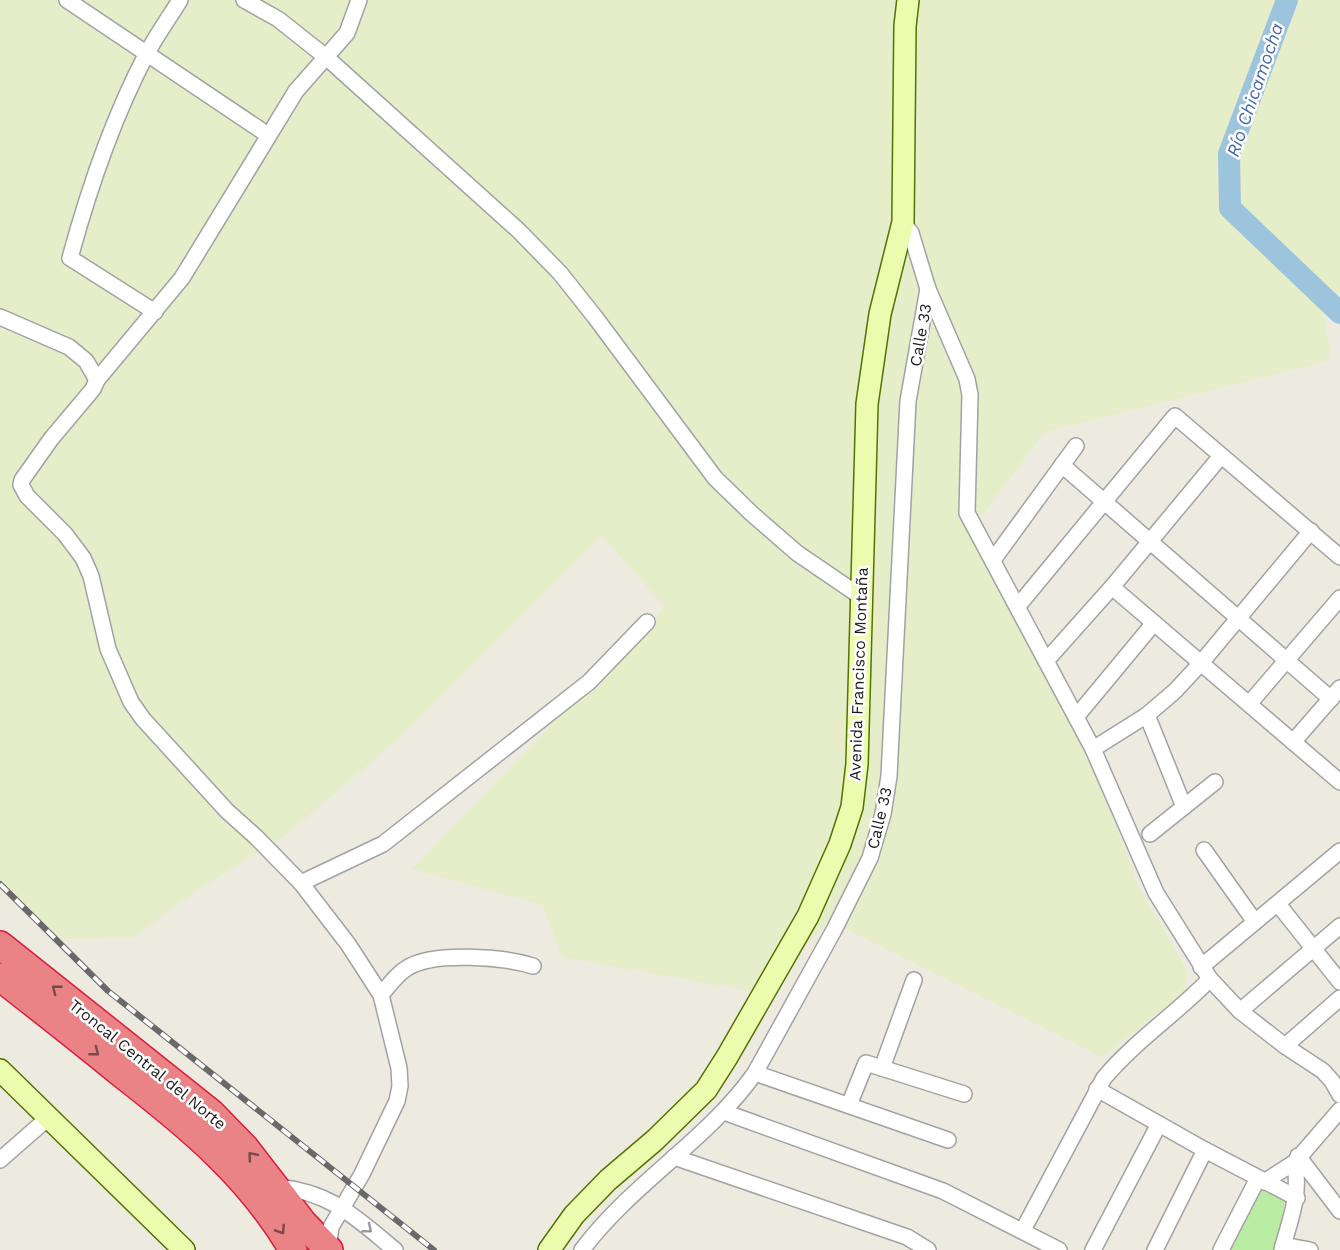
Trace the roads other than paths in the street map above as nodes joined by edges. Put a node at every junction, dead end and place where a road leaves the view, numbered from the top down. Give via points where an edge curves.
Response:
1 (67, 0) edge
2 (180, 0) edge
3 (244, 0) edge
4 (359, 0) edge
5 (908, 0) edge
6 (147, 54) junction
7 (327, 57) junction
8 (268, 135) junction
9 (903, 222) junction
10 (928, 289) junction
11 (155, 312) junction
12 (0, 317) edge
13 (97, 380) junction
14 (1076, 446) dead end
15 (1221, 456) junction
16 (1062, 465) junction
17 (1105, 503) junction
18 (1311, 531) junction
19 (1150, 542) junction
20 (1340, 556) edge
21 (993, 560) junction
22 (1112, 587) junction
23 (860, 596) junction
24 (1340, 598) edge
25 (1018, 606) junction
26 (1238, 618) junction
27 (647, 622) dead end
28 (1154, 623) junction
29 (1287, 660) junction
30 (1046, 661) junction
31 (1201, 663) junction
32 (1335, 693) edge
33 (1249, 704) junction
34 (1147, 715) junction
35 (1076, 717) junction
36 (1293, 742) junction
37 (1093, 749) junction
38 (1339, 780) edge
39 (1215, 782) dead end
40 (1184, 807) junction
41 (1150, 834) dead end
42 (1204, 850) dead end
43 (1340, 851) edge
44 (301, 883) junction
45 (1278, 904) junction
46 (1255, 922) junction
47 (1340, 926) edge
48 (0, 945) edge
49 (1313, 950) junction
50 (533, 966) dead end
51 (1205, 973) junction
52 (0, 977) edge
53 (914, 980) dead end
54 (1340, 982) edge
55 (381, 995) junction
56 (1340, 998) edge
57 (1240, 1011) junction
58 (1285, 1046) junction
59 (882, 1068) junction
60 (0, 1070) edge
61 (755, 1072) junction
62 (1097, 1089) junction
63 (1340, 1093) edge
64 (964, 1094) dead end
65 (849, 1105) junction
66 (1340, 1110) edge
67 (724, 1112) junction
68 (48, 1118) junction
69 (1159, 1124) junction
70 (948, 1140) dead end
71 (1205, 1150) junction
72 (674, 1157) junction
73 (1296, 1159) junction
74 (0, 1160) edge
75 (1261, 1180) junction
76 (277, 1187) junction
77 (1297, 1198) junction
78 (342, 1207) junction
79 (1340, 1211) edge
80 (1023, 1230) junction
81 (1040, 1245) edge
82 (1283, 1248) edge
83 (184, 1250) edge
84 (293, 1250) edge
85 (329, 1250) edge
86 (395, 1250) edge
87 (549, 1250) edge
88 (582, 1250) edge
89 (928, 1250) edge
90 (1059, 1250) edge
91 (1093, 1250) edge
92 (1155, 1250) edge
93 (1221, 1250) edge
94 (1310, 1250) edge

1 - 6 street
2 - 6 street
3 - 7 street via 278,19
4 - 7 street via 347,33
5 - 9 main road, Avenida Francisco Montaña
6 - 8 street
6 - 11 street via 102,153 70,258
7 - 8 street via 296,91
7 - 23 street via 560,273 715,478 797,553
8 - 11 street via 182,278
9 - 10 street via 911,233
9 - 23 main road, Avenida Francisco Montaña via 880,314 867,404
10 - 21 street via 967,379 967,513
10 - 61 street, Calle 33 via 908,401 889,776 883,814 870,858
11 - 13 street
12 - 13 street via 69,347 86,361
13 - 44 street via 22,480 23,489 83,558 92,576 108,649 131,702 227,811
14 - 16 street
15 - 17 street via 1174,416
15 - 18 street
15 - 19 street
16 - 17 street
16 - 21 street
17 - 19 street
17 - 25 street
18 - 20 street
18 - 26 street
19 - 22 street
19 - 26 street
21 - 25 street
22 - 28 street
22 - 30 street
23 - 87 main road, Avenida Francisco Montaña via 857,764 852,807 808,916 706,1090 608,1180 574,1215
24 - 29 street
25 - 30 street
26 - 29 street
26 - 31 street
27 - 44 street via 589,682 383,844
28 - 31 street
28 - 35 street
29 - 32 street
29 - 33 street
30 - 35 street
31 - 33 street
31 - 34 street
32 - 36 street
33 - 36 street
34 - 37 street
34 - 40 street
35 - 37 street
36 - 38 street
37 - 51 street via 1156,893
39 - 40 street
40 - 41 street
42 - 46 street
43 - 45 street
44 - 55 street
45 - 46 street
45 - 49 street
46 - 51 street
47 - 49 street
76 -> 48 highway, Troncal Central del Norte via 205,1107
49 - 54 street
49 - 57 street
50 - 55 street via 485,958 427,961 408,967
51 - 57 street
51 - 62 street via 1194,995 1118,1061
52 -> 84 highway, Troncal Central del Norte via 173,1113 220,1156 269,1212
53 - 59 street
55 - 78 street via 400,1086 397,1101
56 - 58 street
57 - 58 street
58 - 63 street via 1323,1071
59 - 64 street
59 - 65 street via 866,1063
60 - 68 main road
61 - 65 street
61 - 67 street, Calle 33
62 - 69 street
62 - 80 street
65 - 70 street
66 - 73 street
67 - 72 street, Calle 33
67 - 80 street via 943,1191
68 - 74 street
68 - 83 main road
69 - 71 street
69 - 91 street
71 - 75 street
71 - 92 street
72 - 88 street, Calle 33 via 627,1200
72 - 89 street via 907,1237
73 - 75 street
73 - 77 street
73 - 79 street
75 - 77 street
75 - 93 street
76 - 78 street via 312,1193
76 - 85 highway, Troncal Central del Norte
77 - 82 street
78 - 85 street via 331,1227
78 -> 86 street
80 - 81 street
81 - 90 street
82 - 94 street

